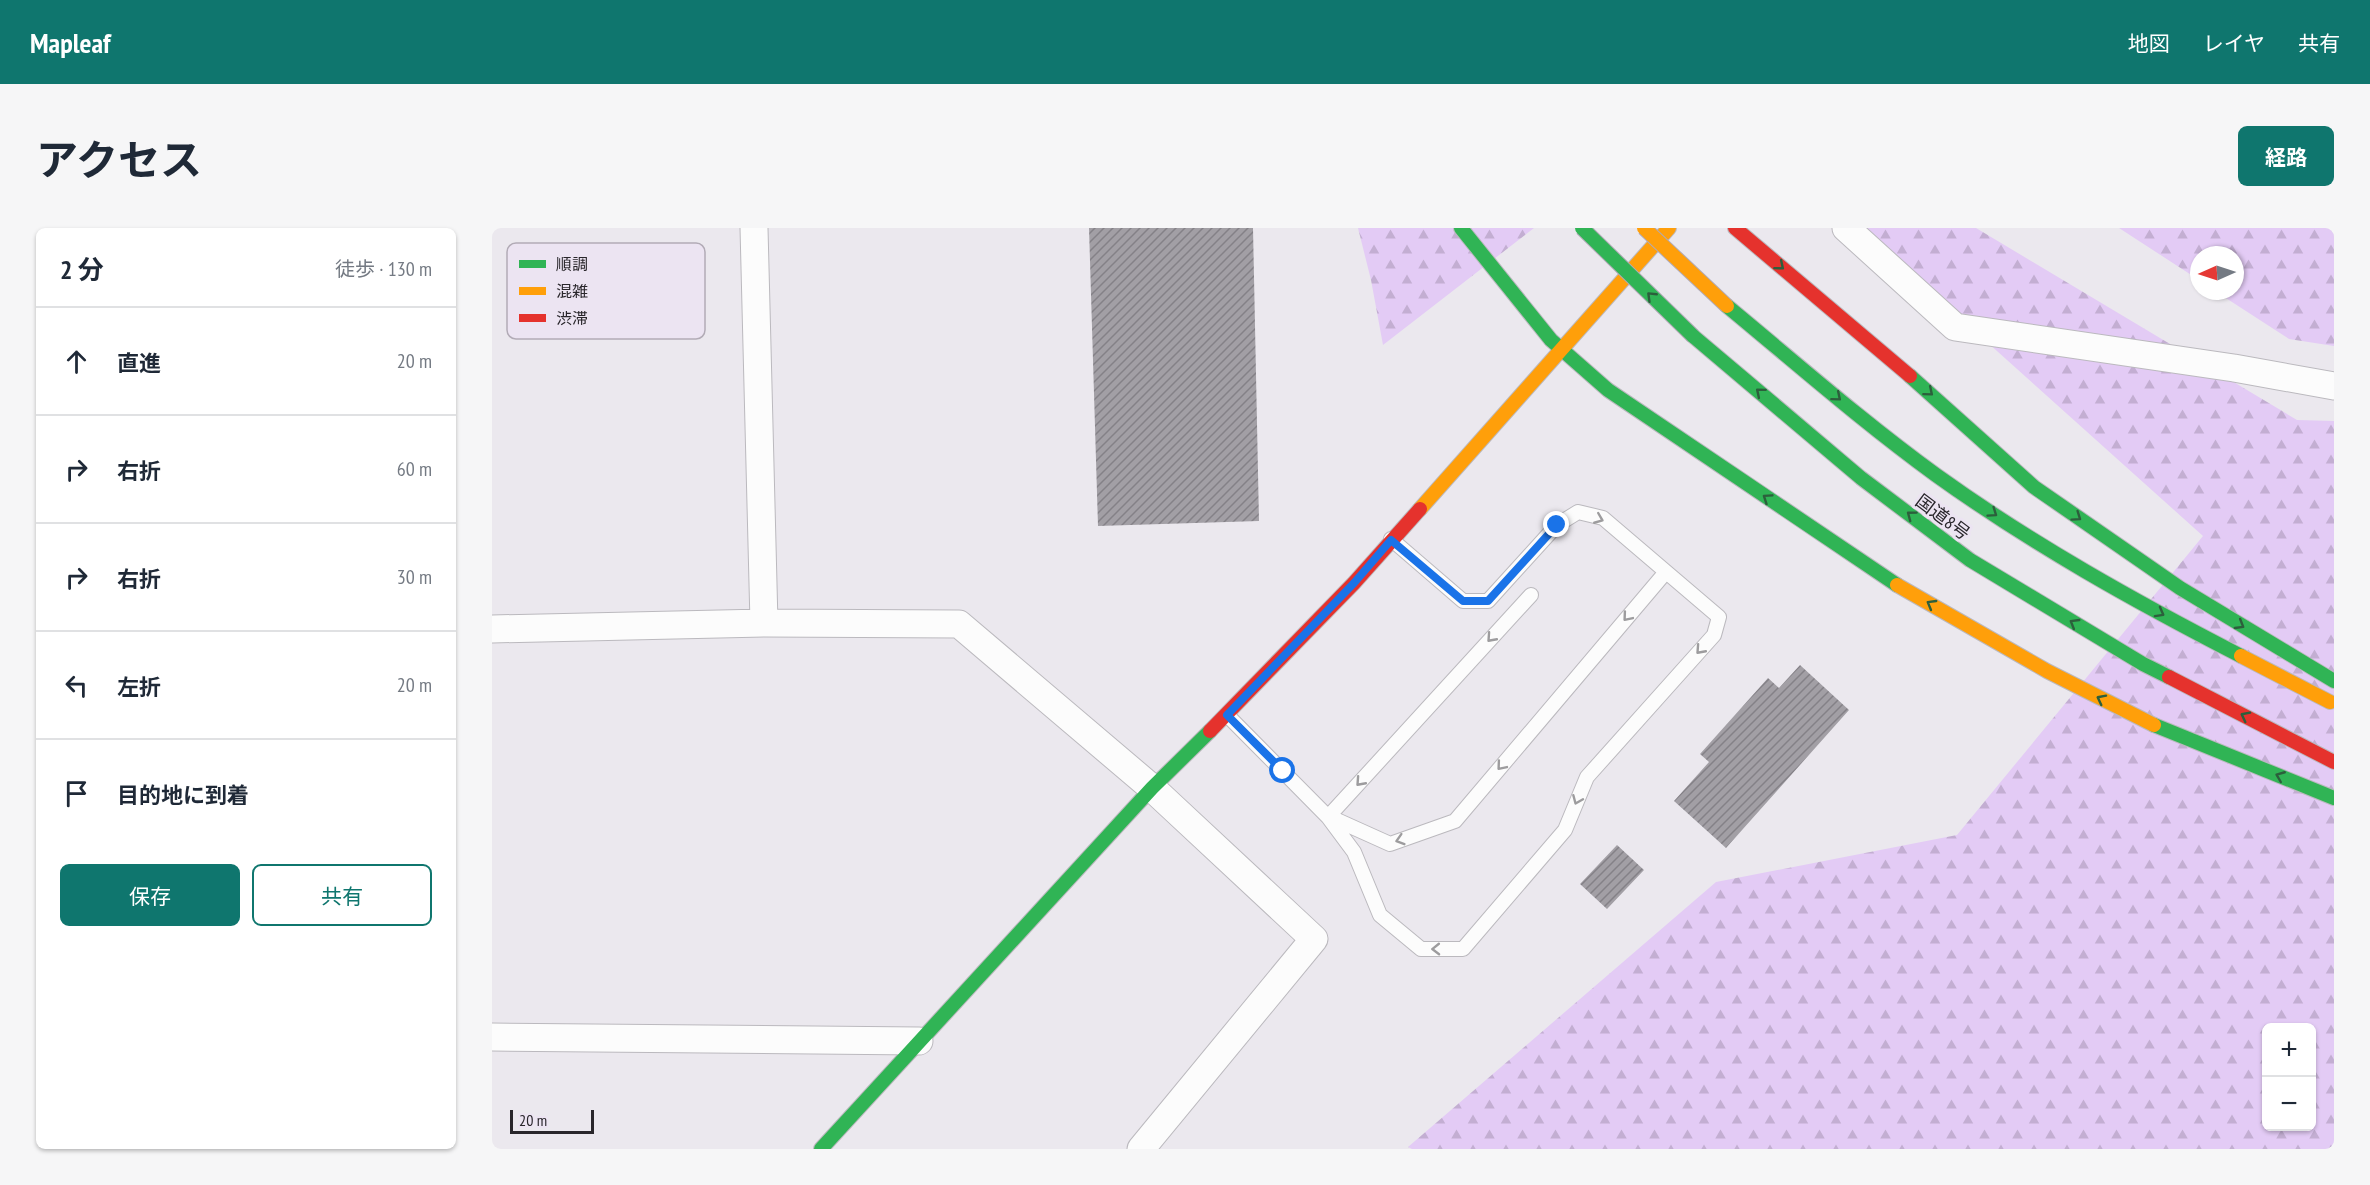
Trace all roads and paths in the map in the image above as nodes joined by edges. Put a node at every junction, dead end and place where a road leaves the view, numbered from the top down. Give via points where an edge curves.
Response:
1 (754, 228) edge
2 (1461, 228) edge
3 (1582, 228) edge
4 (1644, 228) edge
5 (1669, 228) edge
6 (1735, 228) edge
7 (1846, 228) edge
8 (1562, 350) junction
9 (2334, 386) edge
10 (1391, 540) junction
11 (1665, 573) junction
12 (1531, 595) dead end
13 (764, 623) junction
14 (492, 629) edge
15 (2334, 681) edge
16 (2334, 704) edge
17 (1227, 715) junction
18 (2334, 762) edge
19 (1152, 788) junction
20 (2334, 798) edge
21 (1328, 817) junction
22 (492, 1037) edge
23 (920, 1041) junction
24 (821, 1149) edge
25 (1141, 1149) edge

1 - 13 street
2 - 8 main road
18 -> 3 main road, 国道8号, bridge via 2143,664 1970,560 1861,478 1693,336
4 -> 16 main road, 国道8号, bridge via 1727,306 1885,437 1999,518 2108,585
5 - 8 main road
6 -> 15 main road via 1942,403 2034,487 2180,588
7 - 9 street via 1955,327
8 - 10 main road
20 -> 8 main road via 2149,723 2047,671 1900,586 1608,390
10 -> 11 lane via 1463,601 1488,601 1557,525 1578,512 1603,518
10 - 17 main road
11 -> 21 lane via 1455,821 1390,844
11 -> 21 lane via 1719,617 1714,635 1587,777 1564,830 1463,949 1421,949 1380,915 1354,852
12 -> 21 lane
13 - 14 street
13 - 19 street via 959,624
17 - 19 main road
17 - 21 lane
19 - 23 main road
19 - 25 street via 1314,939
22 - 23 street
23 - 24 main road

